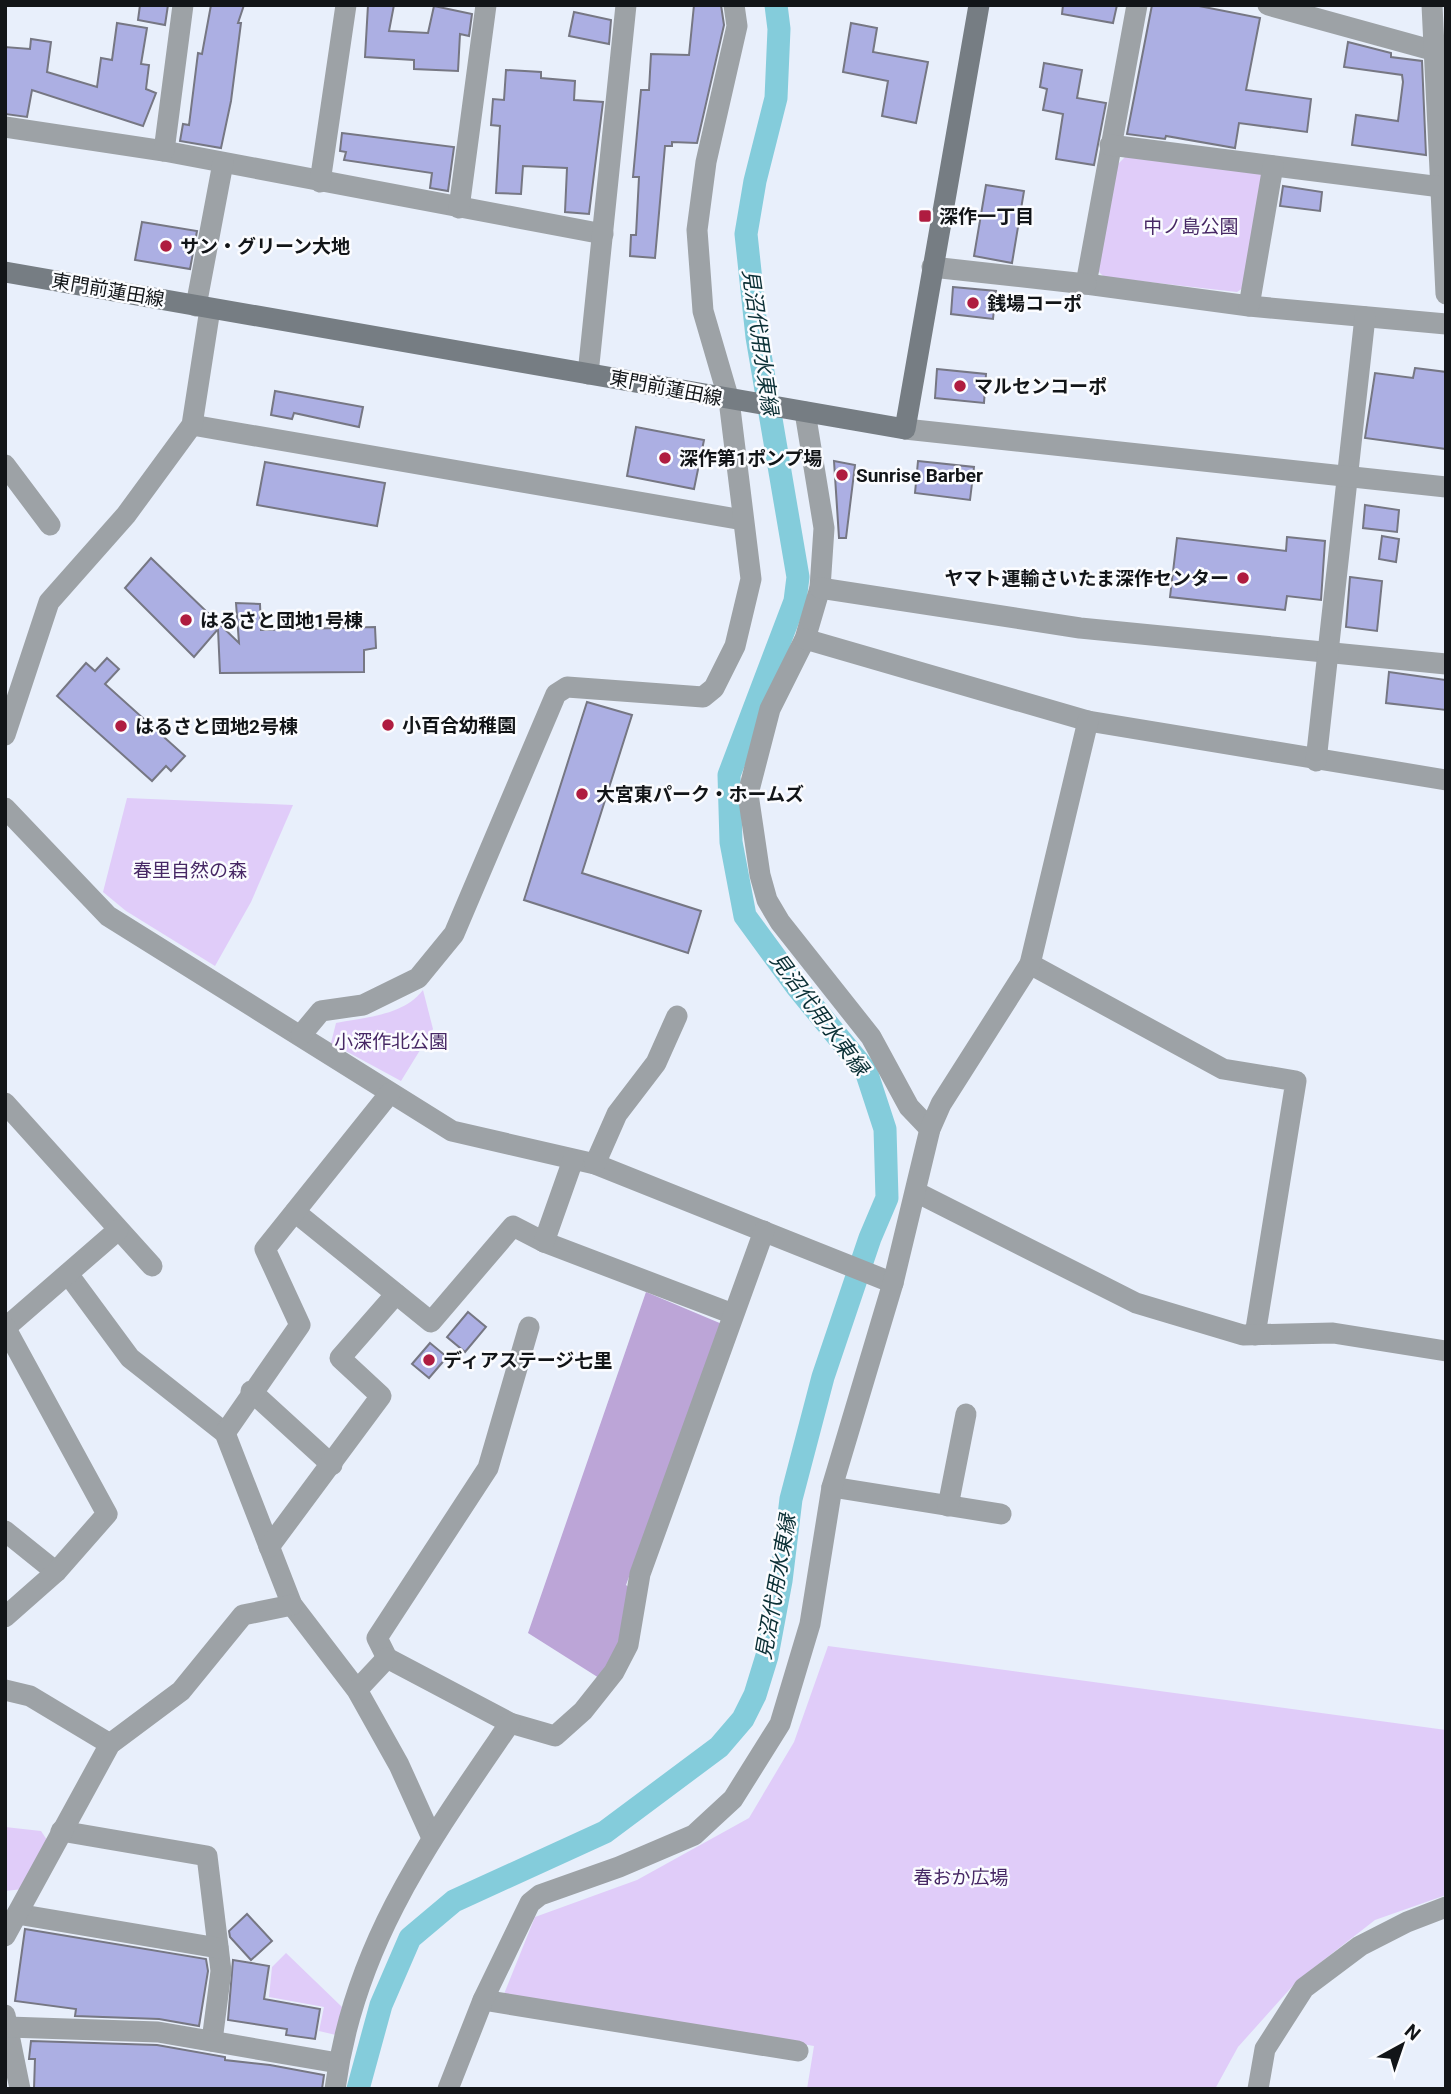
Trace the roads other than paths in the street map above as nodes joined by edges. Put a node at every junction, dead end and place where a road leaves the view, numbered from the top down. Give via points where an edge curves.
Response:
1 (183, 5) edge
2 (346, 5) edge
3 (486, 5) edge
4 (626, 5) edge
5 (734, 5) edge
6 (979, 5) edge
7 (1137, 5) edge
8 (1268, 5) edge
9 (1432, 5) edge
10 (1434, 51) junction
11 (5, 127) edge
12 (1110, 145) junction
13 (164, 151) junction
14 (223, 163) junction
15 (1273, 166) junction
16 (320, 182) junction
17 (1441, 187) junction
18 (459, 208) junction
19 (603, 234) junction
20 (932, 267) junction
21 (5, 272) edge
22 (1086, 284) junction
23 (1446, 294) edge
24 (1249, 306) junction
25 (203, 307) junction
26 (1365, 317) junction
27 (1446, 324) edge
28 (588, 374) junction
29 (729, 400) junction
30 (800, 411) junction
31 (192, 425) junction
32 (905, 429) junction
33 (5, 465) edge
34 (1347, 477) junction
35 (1446, 487) edge
36 (743, 520) junction
37 (50, 525) dead end
38 (820, 588) junction
39 (805, 639) junction
40 (1328, 651) junction
41 (1446, 664) edge
42 (1088, 721) junction
43 (5, 735) edge
44 (1316, 761) junction
45 (1446, 780) edge
46 (5, 808) edge
47 (1030, 964) junction
48 (677, 1016) dead end
49 (301, 1035) junction
50 (390, 1093) junction
51 (5, 1103) edge
52 (930, 1129) junction
53 (573, 1160) junction
54 (595, 1164) junction
55 (916, 1192) junction
56 (295, 1212) junction
57 (118, 1230) junction
58 (764, 1231) junction
59 (544, 1242) junction
60 (152, 1266) dead end
61 (68, 1274) junction
62 (886, 1280) junction
63 (396, 1294) junction
64 (733, 1314) junction
65 (529, 1327) dead end
66 (5, 1328) edge
67 (1255, 1335) junction
68 (1446, 1351) edge
69 (251, 1391) junction
70 (966, 1414) dead end
71 (225, 1433) junction
72 (332, 1465) junction
73 (832, 1487) junction
74 (948, 1506) junction
75 (1001, 1514) dead end
76 (5, 1531) edge
77 (269, 1547) junction
78 (57, 1572) junction
79 (292, 1605) junction
80 (5, 1617) edge
81 (387, 1658) junction
82 (5, 1690) edge
83 (356, 1690) junction
84 (510, 1723) junction
85 (110, 1744) junction
86 (61, 1831) junction
87 (432, 1838) junction
88 (1446, 1907) edge
89 (17, 1914) junction
90 (5, 1936) edge
91 (218, 1948) junction
92 (483, 2000) junction
93 (6, 2020) edge
94 (212, 2041) junction
95 (798, 2051) dead end
96 (338, 2063) junction
97 (20, 2089) edge
98 (335, 2089) edge
99 (448, 2089) edge
100 (1258, 2089) edge

1 - 13 street
2 - 16 street
3 - 18 street
4 - 19 street
5 - 29 street via 737,26 706,162 697,230 703,311
6 - 20 main road
7 - 12 street
8 - 10 street
9 - 10 street
10 - 17 street
11 - 13 street
12 - 15 street
12 - 22 street
13 - 14 street
14 - 16 street
14 - 25 street
15 - 17 street
15 - 24 street
16 - 18 street
17 - 23 street
18 - 19 street
19 - 28 street
20 - 22 street
20 - 32 main road
21 - 25 main road, 東門前蓮田線
22 - 24 street
24 - 26 street
25 - 28 main road, 東門前蓮田線
25 - 31 street
26 - 27 street
26 - 34 street
28 - 29 main road, 東門前蓮田線
29 - 30 main road, 東門前蓮田線
29 - 36 street
30 - 32 main road, 東門前蓮田線
30 - 38 street via 824,528
31 - 36 street
31 - 43 street via 126,515 49,603
32 - 34 street
33 - 37 street
34 - 35 street
34 - 40 street
36 - 49 street via 751,579 735,646 714,688 703,698 567,687 556,694 454,934 418,978 363,1005 321,1010
38 - 39 street
38 - 40 street via 1080,628
39 - 42 street
39 - 52 street via 770,709 748,794 760,875 767,901 780,922 871,1037 909,1107
40 - 41 street
40 - 44 street
42 - 44 street
42 - 47 street
44 - 45 street
46 - 49 street via 108,916
47 - 52 street via 941,1104
47 - 67 street via 1223,1069 1296,1081
48 - 54 street via 656,1063 617,1114
49 - 50 street
50 - 53 street via 452,1131
50 - 56 street
51 - 57 street
52 - 55 street
53 - 54 street
53 - 59 street
54 - 58 street
55 - 62 street
55 - 67 street via 1136,1303
56 - 63 street
56 - 69 street via 265,1249 300,1325
57 - 60 street
57 - 61 street
58 - 62 street
58 - 64 street
59 - 63 street via 513,1226 431,1322
59 - 64 street
61 - 66 street
61 - 71 street via 131,1358
62 - 73 street
63 - 72 street via 340,1358 381,1396
64 - 84 street via 640,1574 628,1645 614,1672 583,1711 555,1736
65 - 81 street via 488,1468 377,1638
66 - 78 street via 107,1514
67 - 68 street via 1333,1333
69 - 71 street
69 - 72 street
70 - 74 street
71 - 77 street
72 - 77 street
73 - 74 street
73 - 92 street via 810,1624 780,1724 733,1799 694,1835 540,1895 530,1903
74 - 75 street
76 - 78 street
77 - 79 street
78 - 80 street
79 - 83 street
79 - 85 street via 243,1615 181,1691
81 - 83 street
81 - 84 street
82 - 85 street via 30,1696
83 - 87 street
84 - 87 street
85 - 86 street
86 - 89 street
86 - 91 street via 207,1856
87 - 96 street via 380,1930
88 - 100 street via 1360,1946 1304,1988 1265,2049
89 - 90 street
89 - 91 street
91 - 94 street via 221,1971
92 - 95 street
92 - 99 street
93 - 94 street
93 - 97 street
94 - 96 street
96 - 98 street

